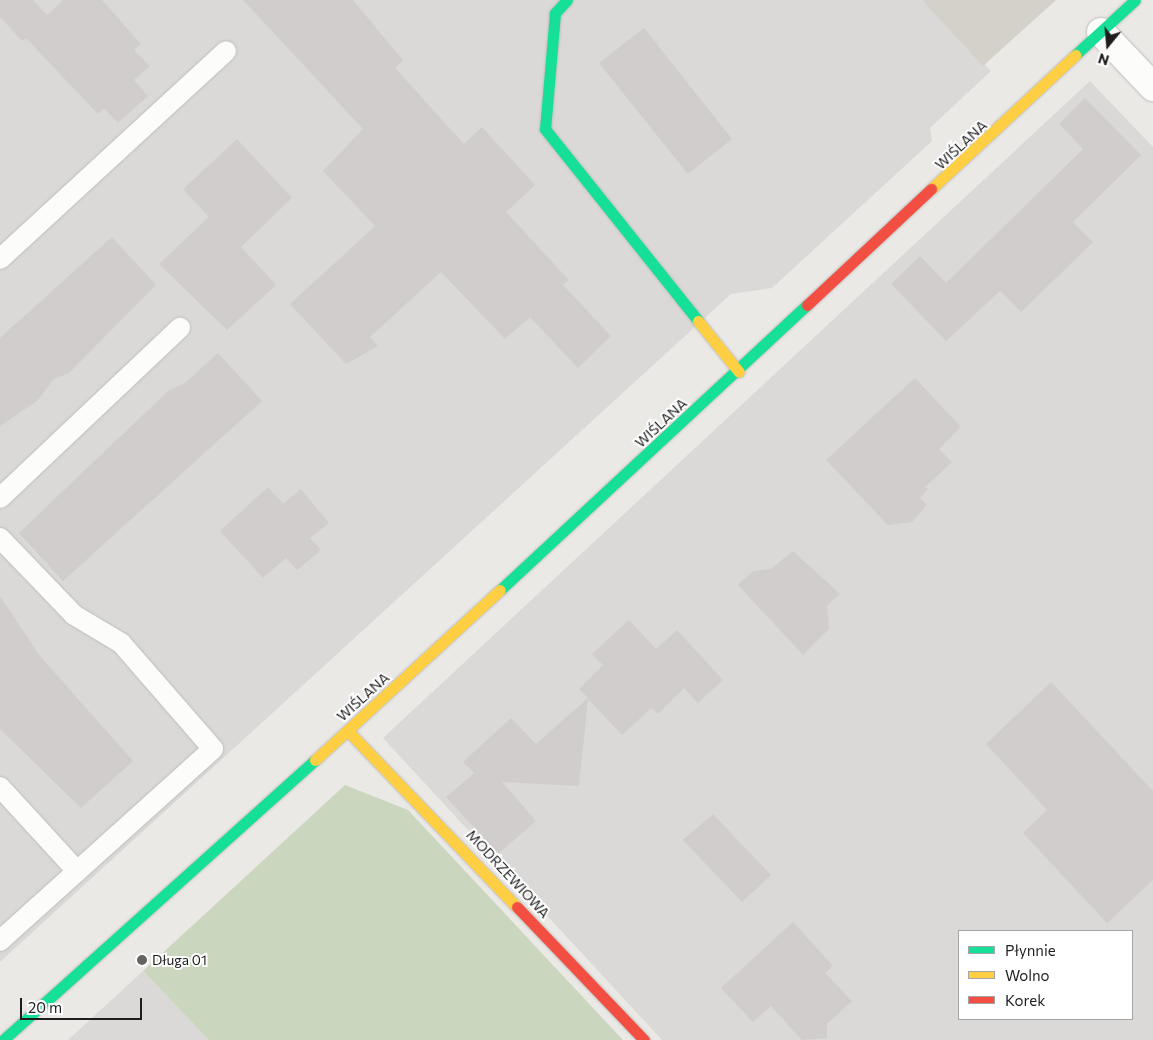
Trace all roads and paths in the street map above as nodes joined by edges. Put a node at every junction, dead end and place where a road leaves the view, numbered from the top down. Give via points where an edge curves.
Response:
1 (567, 0) edge
2 (1135, 0) edge
3 (1101, 32) junction
4 (226, 51) dead end
5 (1153, 86) edge
6 (0, 259) edge
7 (180, 328) dead end
8 (739, 372) junction
9 (0, 498) edge
10 (0, 538) edge
11 (348, 731) junction
12 (0, 787) edge
13 (78, 871) junction
14 (0, 941) edge
15 (3, 1040) edge
16 (644, 1040) edge

1 - 8 main road via 555,13 545,128
2 - 3 main road, WIŚLANA
3 - 5 street
3 - 8 main road, WIŚLANA
4 - 6 lane
7 - 9 lane
8 - 11 main road, WIŚLANA
10 - 13 lane via 74,615 121,643 213,749
11 - 15 main road, WIŚLANA
11 - 16 main road, MODRZEWIOWA
12 - 13 lane
13 - 14 lane

